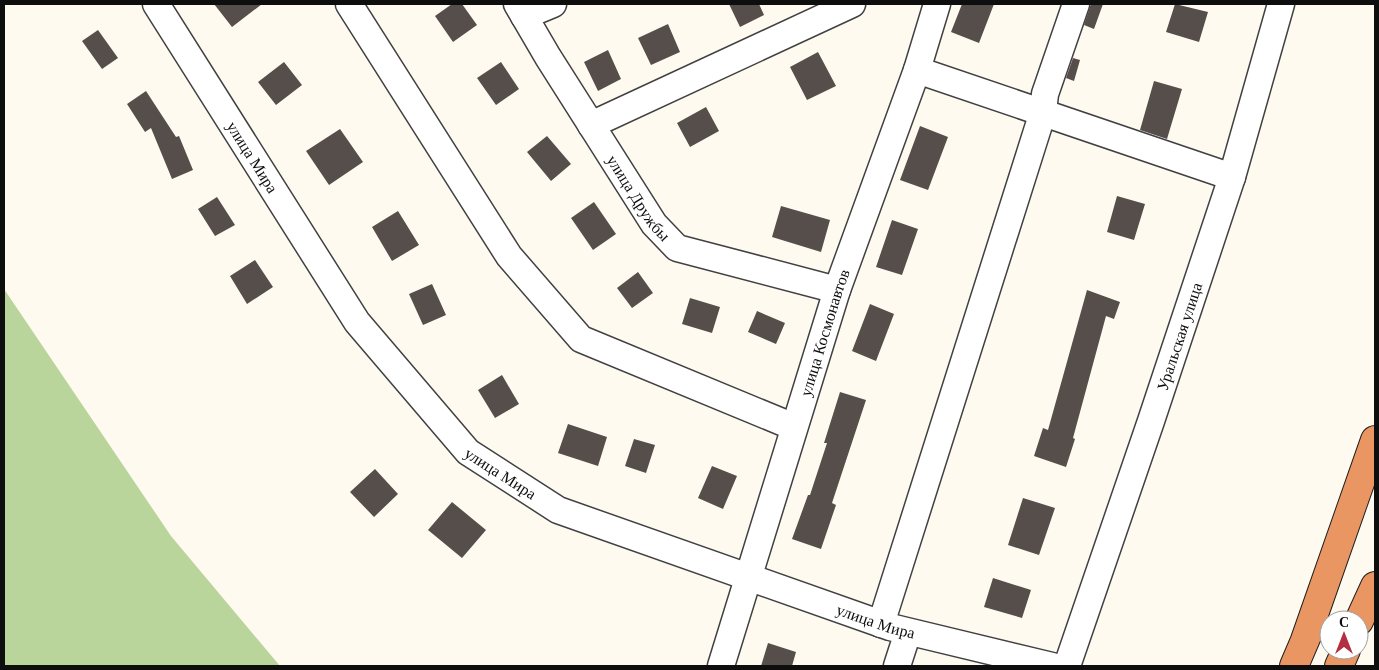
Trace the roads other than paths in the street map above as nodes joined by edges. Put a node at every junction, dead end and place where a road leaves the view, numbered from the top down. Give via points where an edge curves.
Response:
1 (156, 4) edge
2 (349, 4) edge
3 (553, 4) edge
4 (852, 4) edge
5 (937, 4) edge
6 (1076, 4) edge
7 (1281, 4) edge
8 (521, 10) edge
9 (918, 70) junction
10 (1043, 112) junction
11 (591, 125) junction
12 (1232, 177) junction
13 (837, 290) junction
14 (794, 427) junction
15 (1375, 440) edge
16 (1375, 488) edge
17 (748, 577) junction
18 (1375, 586) edge
19 (1364, 610) edge
20 (881, 624) junction
21 (908, 632) junction
22 (1305, 640) junction
23 (721, 666) edge
24 (897, 666) edge
25 (1052, 666) edge
26 (1067, 666) edge
27 (1294, 666) edge

1 - 17 street, улица Мира via 357,322 468,452 558,510
2 - 14 street via 509,256 581,339
3 - 8 street
4 - 11 street
5 - 9 street, улица Космонавтов
6 - 10 street via 1045,94
7 - 12 street, Уральская улица
8 - 11 street, улица Дружбы
9 - 10 street
9 - 13 street, улица Космонавтов
10 - 12 street
10 - 20 street
11 - 13 street, улица Дружбы via 654,224 677,248
12 - 26 street, Уральская улица
13 - 14 street, улица Космонавтов
14 - 17 street, улица Космонавтов
15 - 22 highway
16 - 22 highway
17 - 20 street, улица Мира
17 - 23 street, улица Космонавтов
18 - 19 highway
20 - 21 street, улица Мира
21 - 24 street
21 - 25 street, улица Мира
22 - 27 highway

